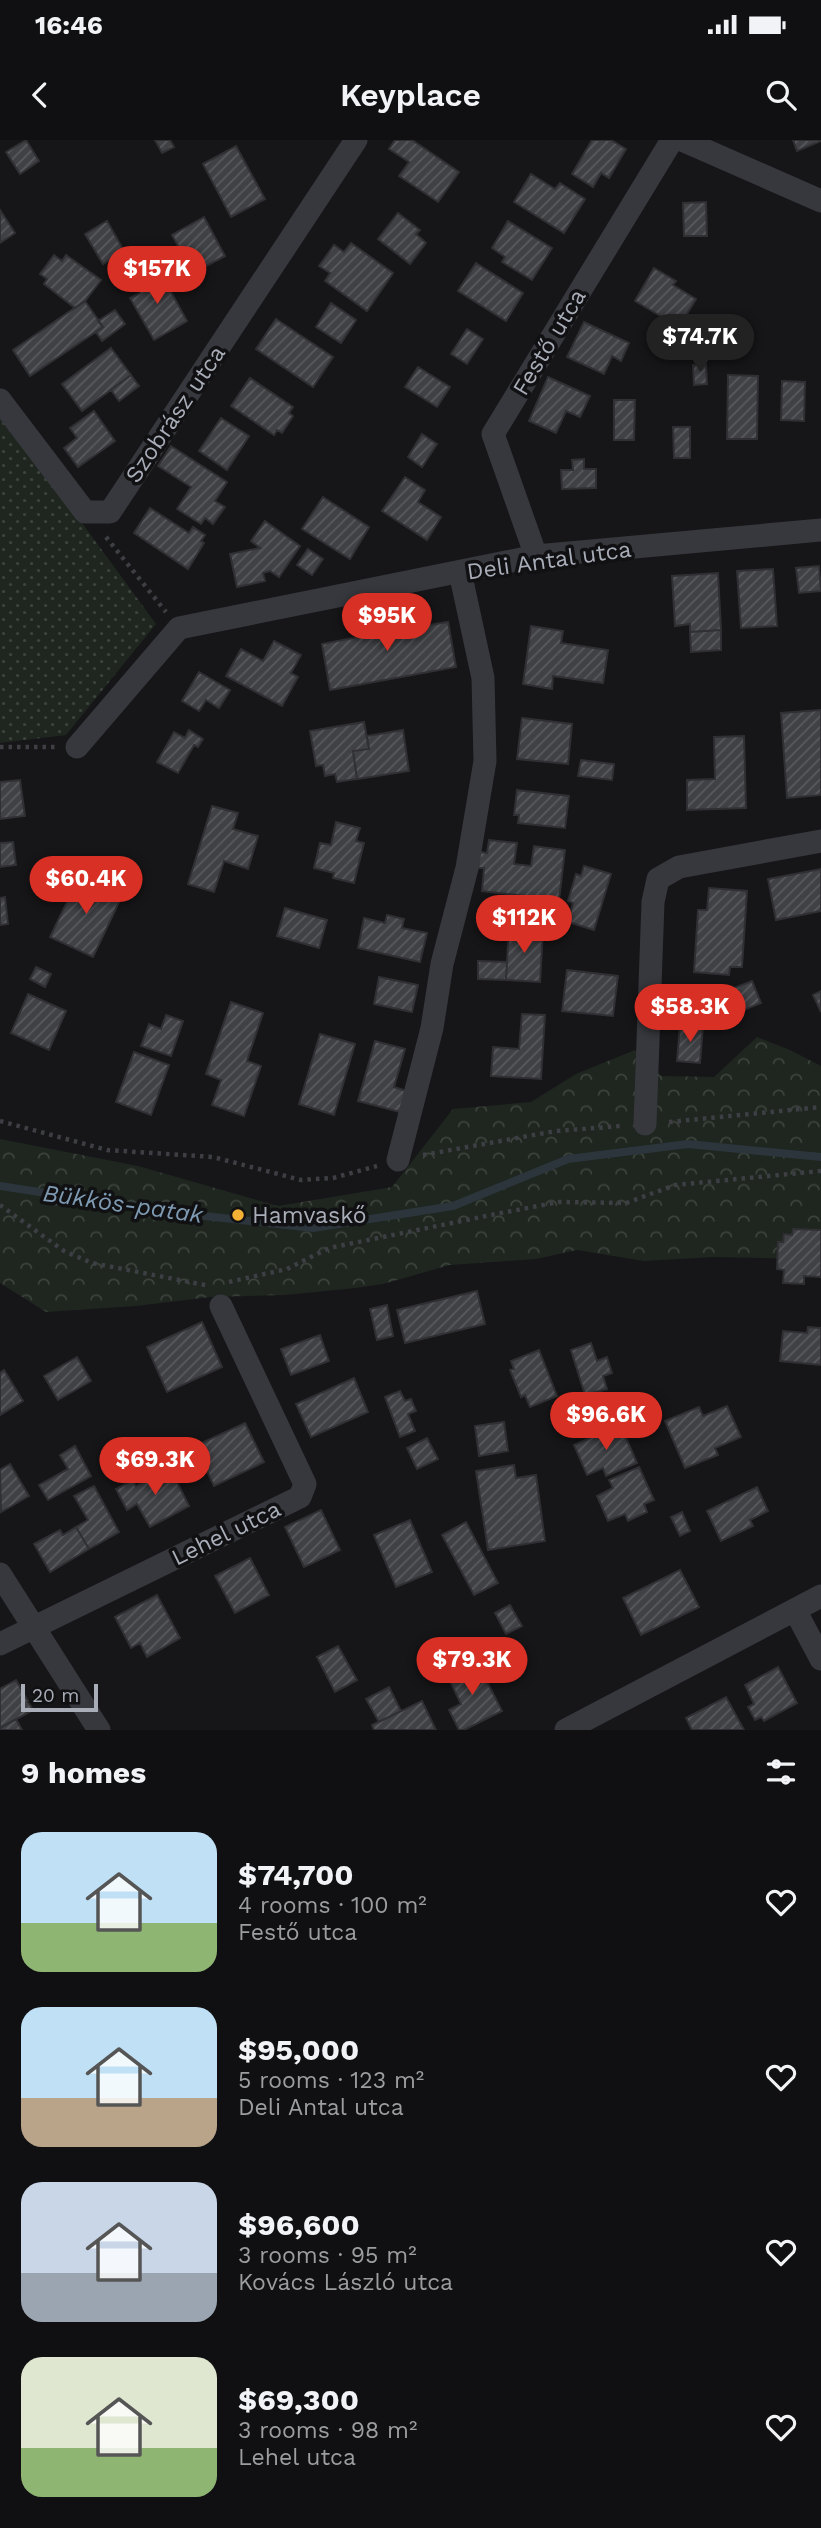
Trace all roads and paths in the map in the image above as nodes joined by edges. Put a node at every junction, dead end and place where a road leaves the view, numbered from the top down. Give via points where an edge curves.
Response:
1 (356, 140) edge
2 (672, 140) edge
3 (682, 140) edge
4 (821, 201) edge
5 (0, 400) edge
6 (85, 512) junction
7 (821, 530) edge
8 (536, 556) junction
9 (460, 572) junction
10 (179, 628) junction
11 (0, 747) edge
12 (77, 747) joint
13 (821, 841) edge
14 (645, 1124) dead end
15 (398, 1160) dead end
16 (821, 1171) edge
17 (0, 1205) edge
18 (219, 1292) junction
19 (0, 1574) edge
20 (821, 1596) edge
21 (795, 1610) junction
22 (33, 1628) junction
23 (0, 1644) edge
24 (821, 1660) edge
25 (99, 1730) edge
26 (566, 1730) edge

1 - 6 street, Szobrász utca via 110,512
2 - 8 street, Festő utca via 493,433
3 - 4 street
5 - 6 street
6 - 10 path
7 - 8 street, Deli Antal utca
8 - 9 street, Deli Antal utca
9 - 10 street, Deli Antal utca
9 - 15 street via 482,678 485,761 467,868
10 - 12 street
11 - 12 path
13 - 14 street via 679,866 658,880 653,902
16 - 18 path via 675,1185 626,1203 559,1202 496,1214 329,1248 287,1269
17 - 18 path via 64,1251 92,1263
18 - 22 street, Lehel utca via 306,1485 300,1497
19 - 22 street
20 - 21 street
21 - 24 street
21 - 26 street
22 - 23 street, Lehel utca
22 - 25 street

